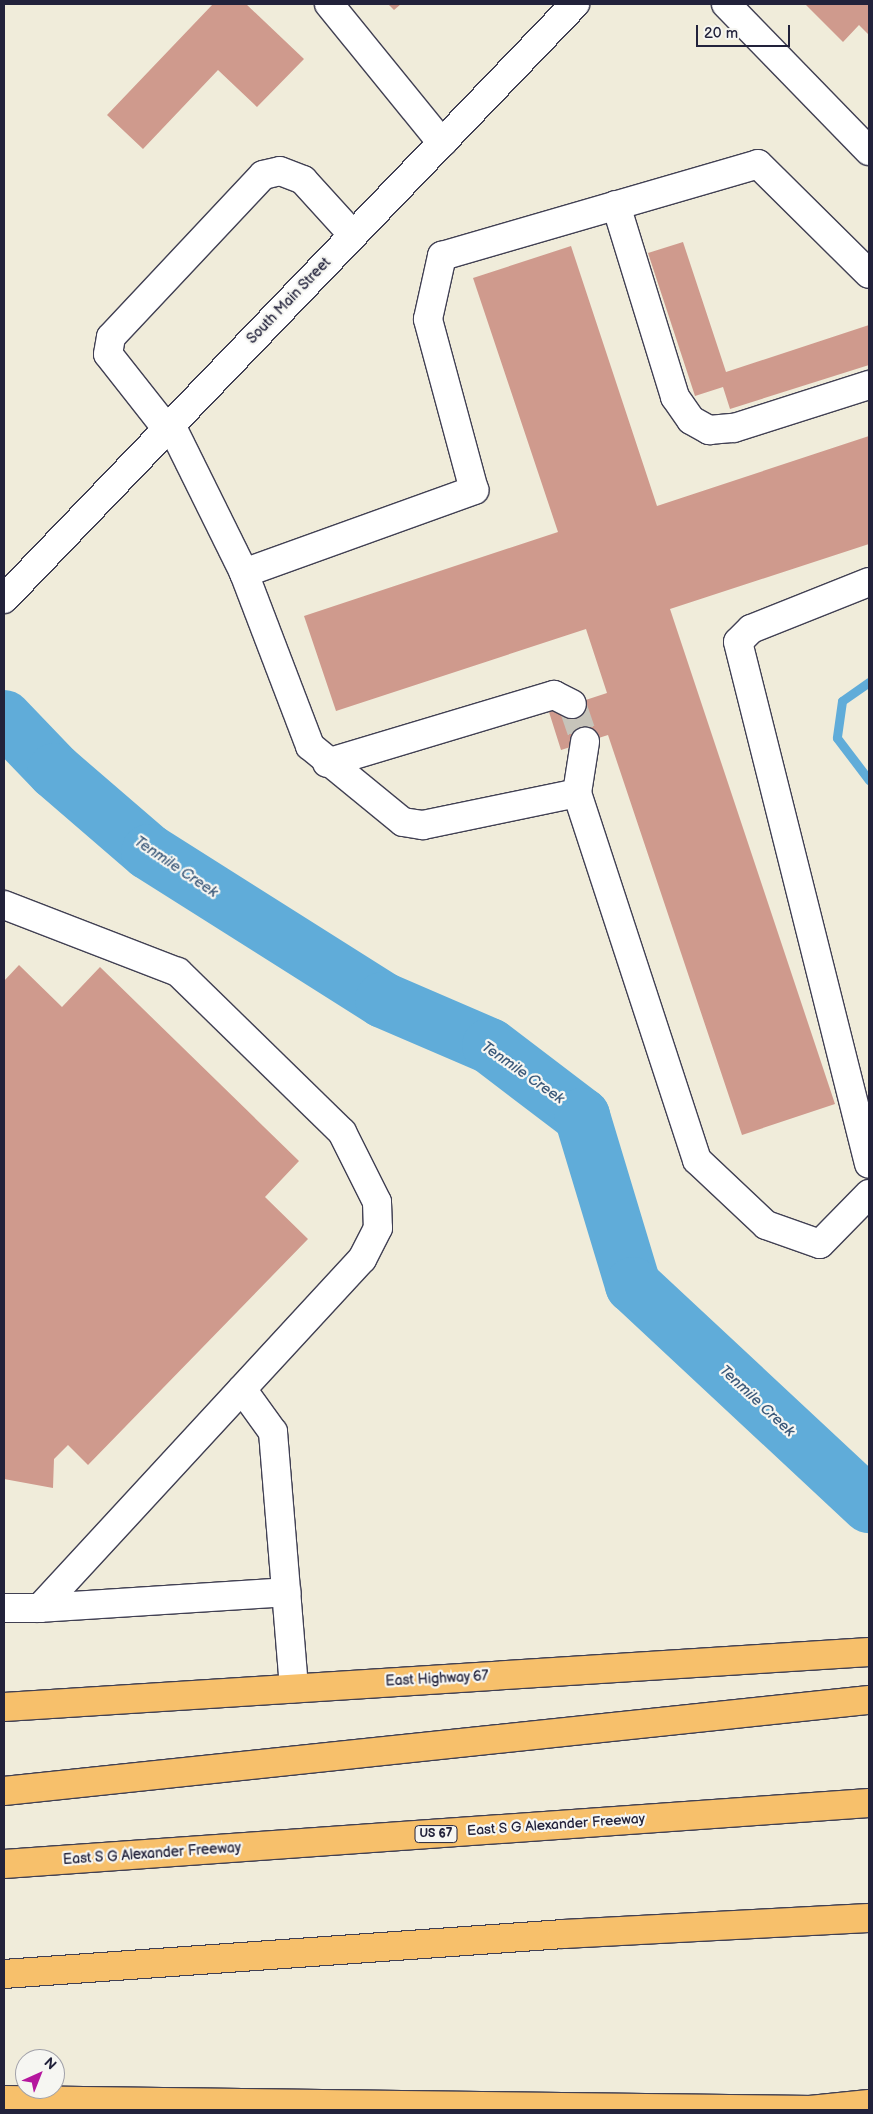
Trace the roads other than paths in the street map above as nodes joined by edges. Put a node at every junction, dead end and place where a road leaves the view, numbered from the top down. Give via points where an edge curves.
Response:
1 (329, 4) edge
2 (574, 4) edge
3 (726, 4) edge
4 (442, 142) junction
5 (869, 150) edge
6 (616, 205) junction
7 (352, 235) junction
8 (869, 274) edge
9 (869, 385) edge
10 (169, 427) junction
11 (244, 573) junction
12 (869, 582) edge
13 (4, 600) edge
14 (572, 704) dead end
15 (585, 742) tunnel mouth
16 (327, 763) junction
17 (577, 793) junction
18 (4, 905) edge
19 (869, 1164) edge
20 (869, 1194) edge
21 (242, 1389) junction
22 (286, 1592) junction
23 (4, 1608) edge
24 (40, 1608) junction
25 (869, 1652) edge
26 (294, 1688) junction
27 (869, 1700) edge
28 (4, 1707) edge
29 (4, 1791) edge
30 (869, 1803) edge
31 (4, 1864) edge
32 (869, 1918) edge
33 (4, 1974) edge
34 (4, 2100) edge
35 (869, 2104) edge
36 (810, 2110) edge
37 (813, 2110) edge

1 - 4 street
2 - 4 street, South Main Street
3 - 5 street
4 - 7 street, South Main Street
6 - 8 street via 758,164
6 - 9 street via 675,397 691,420 709,430 734,428
6 - 11 street via 442,256 428,319 474,490
7 - 10 street, South Main Street
7 - 10 street via 303,180 280,171 263,175 111,336 108,354
10 - 11 street
10 - 13 street, South Main Street
11 - 16 street via 310,746
12 - 19 street via 751,629 738,642
14 - 16 street via 554,695
15 - 17 street
16 - 17 street via 403,822 423,825
17 - 20 street via 697,1160 766,1225 820,1244
18 - 21 street via 178,972 342,1132 377,1202 378,1228 362,1259
21 - 22 street via 273,1432
21 - 24 street
22 - 24 street
22 - 26 street
23 - 24 street
25 - 26 main road, East Highway 67
26 - 28 main road, East Highway 67
27 - 29 main road
30 - 31 main road, East S G Alexander Freeway / US 67
32 - 33 main road via 563,1934
34 - 37 main road
35 - 37 main road
36 - 37 main road

